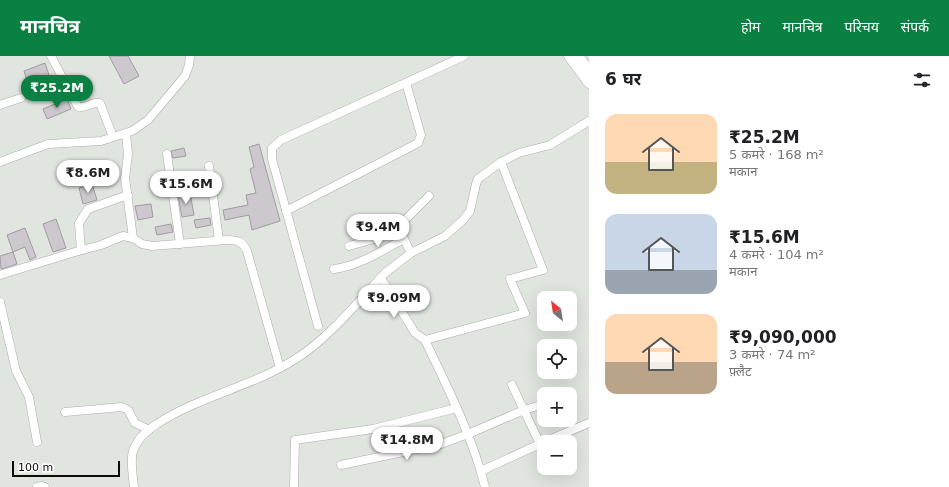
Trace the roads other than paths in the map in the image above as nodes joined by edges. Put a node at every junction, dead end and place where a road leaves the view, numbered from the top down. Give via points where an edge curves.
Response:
1 (50, 56) edge
2 (190, 56) edge
3 (464, 56) edge
4 (569, 56) edge
5 (578, 56) edge
6 (589, 70) edge
7 (406, 83) junction
8 (589, 83) edge
9 (21, 98) dead end
10 (0, 105) edge
11 (589, 121) edge
12 (126, 134) junction
13 (113, 137) junction
14 (167, 154) dead end
15 (0, 162) edge
16 (501, 162) junction
17 (209, 166) dead end
18 (128, 195) junction
19 (430, 196) dead end
20 (286, 211) junction
21 (398, 227) junction
22 (133, 238) junction
23 (404, 239) junction
24 (219, 240) junction
25 (180, 244) junction
26 (349, 246) dead end
27 (81, 250) junction
28 (411, 253) junction
29 (334, 269) dead end
30 (0, 275) edge
31 (381, 278) junction
32 (1, 307) edge
33 (318, 326) dead end
34 (425, 340) junction
35 (280, 368) junction
36 (512, 385) dead end
37 (537, 406) edge
38 (457, 408) junction
39 (524, 410) junction
40 (65, 412) dead end
41 (589, 424) edge
42 (148, 430) junction
43 (468, 434) junction
44 (538, 435) edge
45 (562, 435) edge
46 (37, 442) dead end
47 (537, 446) edge
48 (340, 465) dead end
49 (481, 471) junction
50 (37, 487) edge
51 (45, 487) edge
52 (134, 487) edge
53 (294, 487) edge
54 (485, 487) edge

1 - 13 street via 78,107 100,103
2 - 12 street via 185,76 148,120
3 - 7 street
4 - 8 main road
5 - 6 main road
7 - 20 street via 421,134 418,143
7 - 20 street via 281,140 272,148 272,159
9 - 10 street
11 - 16 street via 550,145 519,153
12 - 13 street
12 - 18 street via 128,154 125,178
13 - 15 street via 101,141 48,144
14 - 25 street
16 - 28 street via 478,180 470,211 463,220 445,236
16 - 34 street via 543,270 510,279 525,312
17 - 24 street
18 - 22 street
18 - 27 street via 88,208 79,223
19 - 21 street
20 - 33 street
21 - 23 street
21 - 26 street via 374,239
22 - 25 street via 146,245
22 - 27 street via 118,237
23 - 28 street
23 - 29 street via 346,268
24 - 25 street
24 - 35 street via 239,241 245,247
27 - 30 street
28 - 31 street
31 - 34 street via 415,333
31 - 35 street via 321,339
32 - 46 street via 16,371 29,397
34 - 38 street
35 - 42 street via 185,409
36 - 39 street
37 - 39 street
38 - 43 street
38 - 53 street via 373,429 295,440
39 - 43 street
39 - 44 street
40 - 42 street via 122,407 128,410 135,423
41 - 45 street
42 - 52 street via 133,451
43 - 48 street via 441,444
43 - 49 street
47 - 49 street
49 - 54 street
50 - 51 street

